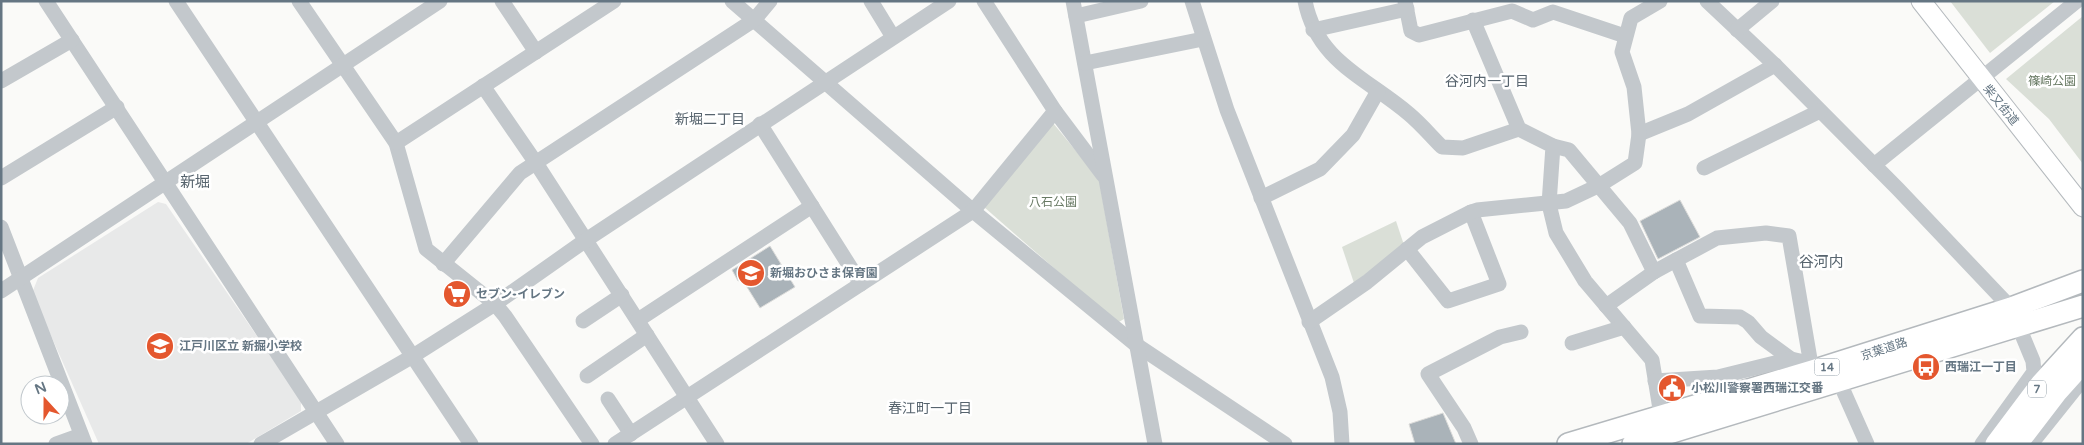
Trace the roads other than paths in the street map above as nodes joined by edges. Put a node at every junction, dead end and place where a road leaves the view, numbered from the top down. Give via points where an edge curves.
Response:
1 (46, 1) edge
2 (176, 1) edge
3 (299, 1) edge
4 (440, 1) edge
5 (502, 1) edge
6 (614, 1) edge
7 (732, 1) edge
8 (770, 1) edge
9 (871, 1) edge
10 (949, 1) edge
11 (984, 1) edge
12 (1141, 1) edge
13 (1192, 1) edge
14 (1305, 1) edge
15 (1660, 1) edge
16 (1707, 1) edge
17 (1772, 1) edge
18 (1921, 1) edge
19 (2077, 1) edge
20 (1406, 5) edge
21 (596, 6) edge
22 (1075, 8) edge
23 (754, 20) junction
24 (1473, 20) junction
25 (1313, 30) junction
26 (1737, 30) junction
27 (893, 36) junction
28 (1626, 36) junction
29 (1203, 39) junction
30 (72, 40) junction
31 (536, 52) junction
32 (1084, 63) junction
33 (1775, 65) junction
34 (343, 66) junction
35 (1981, 79) junction
36 (1, 81) edge
37 (825, 81) junction
38 (483, 86) junction
39 (1378, 91) junction
40 (117, 107) junction
41 (1055, 111) junction
42 (1820, 111) junction
43 (257, 122) junction
44 (760, 124) junction
45 (1520, 129) junction
46 (1639, 134) junction
47 (396, 143) junction
48 (1553, 146) junction
49 (536, 163) junction
50 (1874, 165) junction
51 (1704, 168) dead end
52 (1, 178) edge
53 (1105, 179) junction
54 (164, 183) junction
55 (1600, 185) junction
56 (1261, 198) junction
57 (1549, 204) junction
58 (812, 206) junction
59 (2083, 207) edge
60 (973, 211) junction
61 (1472, 212) junction
62 (1, 227) edge
63 (586, 240) junction
64 (1407, 249) junction
65 (1676, 260) junction
66 (443, 264) junction
67 (1654, 272) junction
68 (21, 278) junction
69 (2083, 281) edge
70 (861, 284) junction
71 (1, 291) edge
72 (622, 295) junction
73 (495, 304) junction
74 (1606, 306) junction
75 (2083, 306) edge
76 (2015, 317) junction
77 (638, 320) junction
78 (583, 321) dead end
79 (1309, 322) junction
80 (1624, 326) junction
81 (1521, 332) dead end
82 (647, 335) junction
83 (2083, 338) edge
84 (1572, 343) dead end
85 (1135, 344) junction
86 (412, 356) junction
87 (1791, 359) junction
88 (2083, 364) edge
89 (1811, 372) junction
90 (587, 376) dead end
91 (1655, 380) junction
92 (1838, 381) junction
93 (2080, 388) edge
94 (687, 397) junction
95 (608, 399) dead end
96 (316, 411) junction
97 (1662, 415) junction
98 (631, 434) junction
99 (83, 439) edge
100 (1637, 443) edge
101 (56, 444) edge
102 (261, 444) edge
103 (337, 444) edge
104 (471, 444) edge
105 (592, 444) edge
106 (615, 444) edge
107 (717, 444) edge
108 (1155, 444) edge
109 (1285, 444) edge
110 (1342, 444) edge
111 (1471, 444) edge
112 (1568, 444) edge
113 (1867, 444) edge
114 (1982, 444) edge
115 (1996, 444) edge
116 (2017, 444) edge
117 (2031, 444) edge

1 - 30 street
2 - 43 street
3 - 34 street
4 - 34 street
5 - 31 street
6 - 21 street
7 - 23 street
8 - 23 street
9 - 27 street
10 - 27 street
11 - 41 street
12 - 22 street
13 - 29 street
14 - 25 street
15 - 28 street via 1631,18
16 - 26 street
17 - 26 street
18 - 35 main road, 柴又街道
19 - 35 street
20 - 24 street via 1411,30 1418,35
20 - 25 street
21 - 31 street
22 - 32 street
23 - 37 street
23 - 49 street
24 - 28 street via 1512,11 1533,20 1553,12
24 - 45 street
25 - 39 street via 1338,62
26 - 33 street
27 - 37 street
28 - 46 street via 1622,52 1634,87
29 - 32 street
29 - 56 street
30 - 36 street
30 - 40 street
31 - 38 street
32 - 53 street
33 - 42 street
33 - 46 street via 1688,114
34 - 43 street
34 - 47 street
35 - 50 street
35 - 59 main road, 柴又街道
37 - 44 street
37 - 60 street
38 - 47 street
38 - 49 street
39 - 45 street via 1410,115 1442,147 1463,148
39 - 56 street via 1353,135 1320,170
40 - 52 street
40 - 54 street
41 - 53 street
41 - 60 street
42 - 50 street
42 - 51 street
43 - 54 street
43 - 86 street
44 - 58 street
44 - 63 street
45 - 48 street
46 - 55 street via 1635,162
47 - 66 street via 426,250
48 - 55 street via 1569,150
48 - 57 street
49 - 63 street
49 - 66 street via 520,173
50 - 76 street
53 - 85 street
54 - 68 street
54 - 96 street
55 - 57 street via 1566,201
55 - 67 street via 1630,222
56 - 79 street
57 - 61 street
57 - 74 street via 1556,234 1566,252
58 - 70 street
58 - 77 street
60 - 70 street
60 - 85 street
61 - 64 street via 1422,237
61 - 64 street via 1499,284 1448,301
62 - 68 street
63 - 72 street
63 - 73 street
64 - 79 street via 1367,282
65 - 67 street
65 - 87 street via 1700,316 1740,317
65 - 89 street via 1718,238 1766,233 1790,236
66 - 73 street
67 - 74 street
68 - 71 street
68 - 99 street
69 - 76 highway, 京葉道路 / 14
70 - 94 street
72 - 77 street
72 - 78 street
73 - 86 street
73 - 105 street
74 - 80 street
75 - 76 highway, 京葉道路 / 14
76 - 89 highway, 京葉道路 / 14
76 - 92 highway, 京葉道路 / 14
76 - 114 street via 2033,361 2034,372
77 - 82 street
79 - 110 street via 1332,377 1340,412
80 - 84 street
80 - 91 street via 1652,360
81 - 111 street via 1500,337 1428,374
82 - 90 street
82 - 94 street
83 - 115 highway, 7 via 2041,384
85 - 108 street
85 - 109 street
86 - 96 street
86 - 104 street
87 - 89 street via 1800,361
87 - 91 street via 1718,377
88 - 116 highway, 7
89 - 97 highway, 京葉道路 / 14
91 - 97 street
92 - 100 highway, 京葉道路 / 14
92 - 113 street
93 - 117 street
94 - 98 street
94 - 107 street
95 - 98 street
96 - 102 street
96 - 103 street
97 - 112 highway, 京葉道路 / 14
98 - 106 street
99 - 101 street

